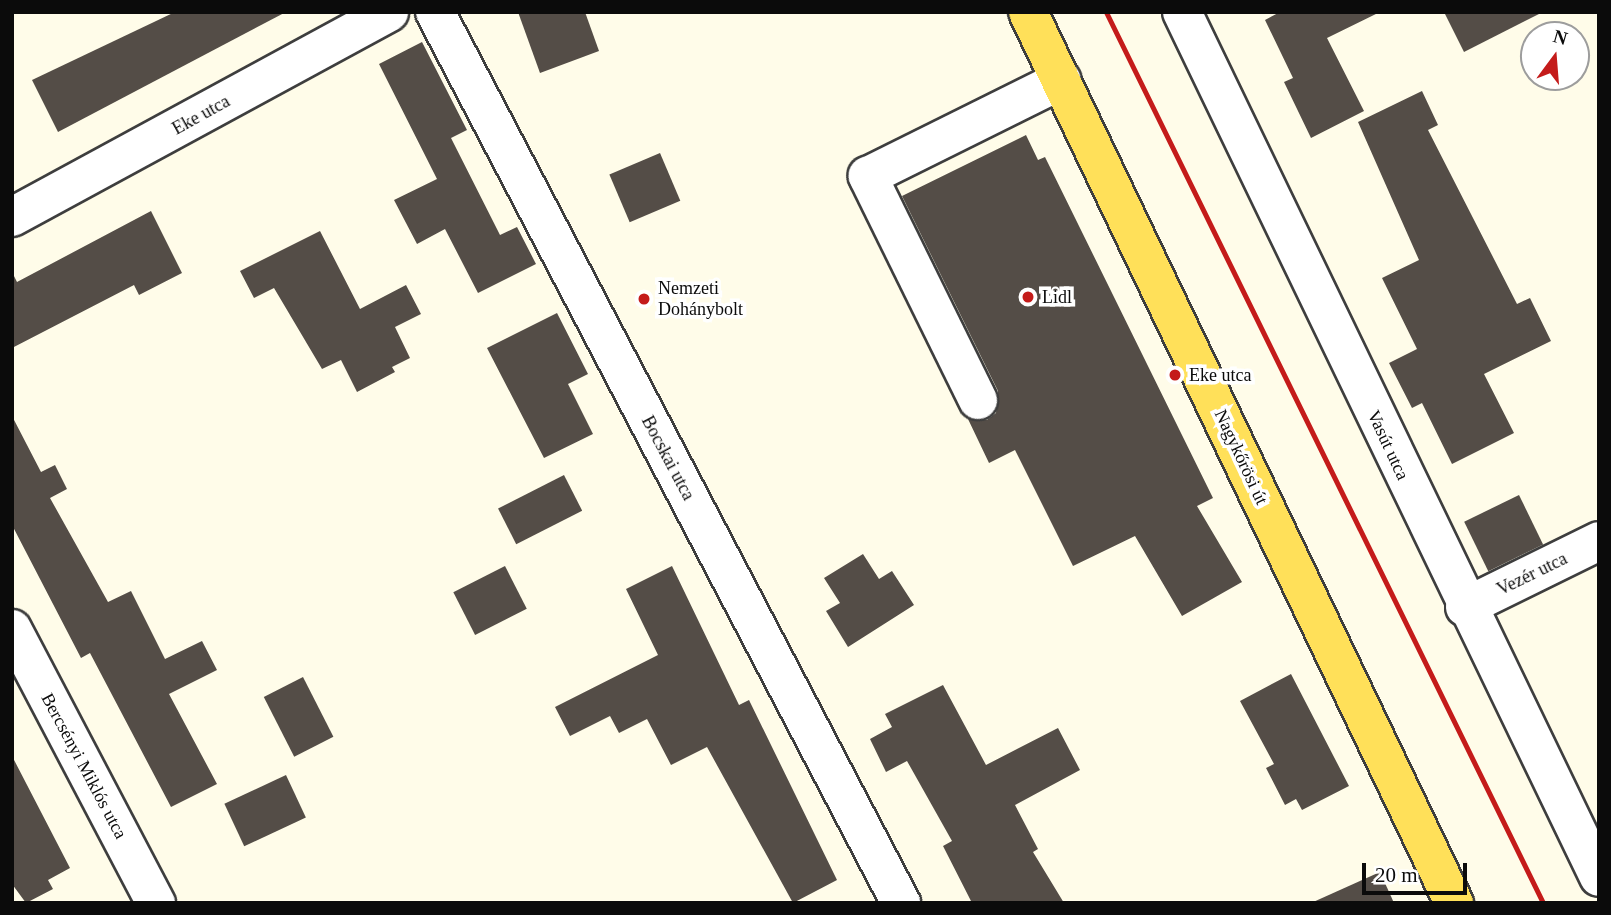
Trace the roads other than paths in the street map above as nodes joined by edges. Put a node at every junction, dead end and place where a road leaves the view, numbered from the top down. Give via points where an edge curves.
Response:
1 (389, 12) edge
2 (435, 12) edge
3 (1028, 12) edge
4 (1182, 12) edge
5 (1061, 80) junction
6 (12, 217) edge
7 (978, 400) dead end
8 (1599, 541) edge
9 (1465, 607) junction
10 (12, 629) edge
11 (1599, 877) edge
12 (156, 903) edge
13 (901, 903) edge
14 (1454, 903) edge

1 - 6 street, Eke utca
2 - 13 street, Bocskai utca
3 - 5 main road, Nagykőrösi út
4 - 9 street, Vasút utca
5 - 7 street via 868,176
5 - 14 main road, Nagykőrösi út
8 - 9 street, Vezér utca
9 - 11 street, Vasút utca
10 - 12 street, Bercsényi Miklós utca

